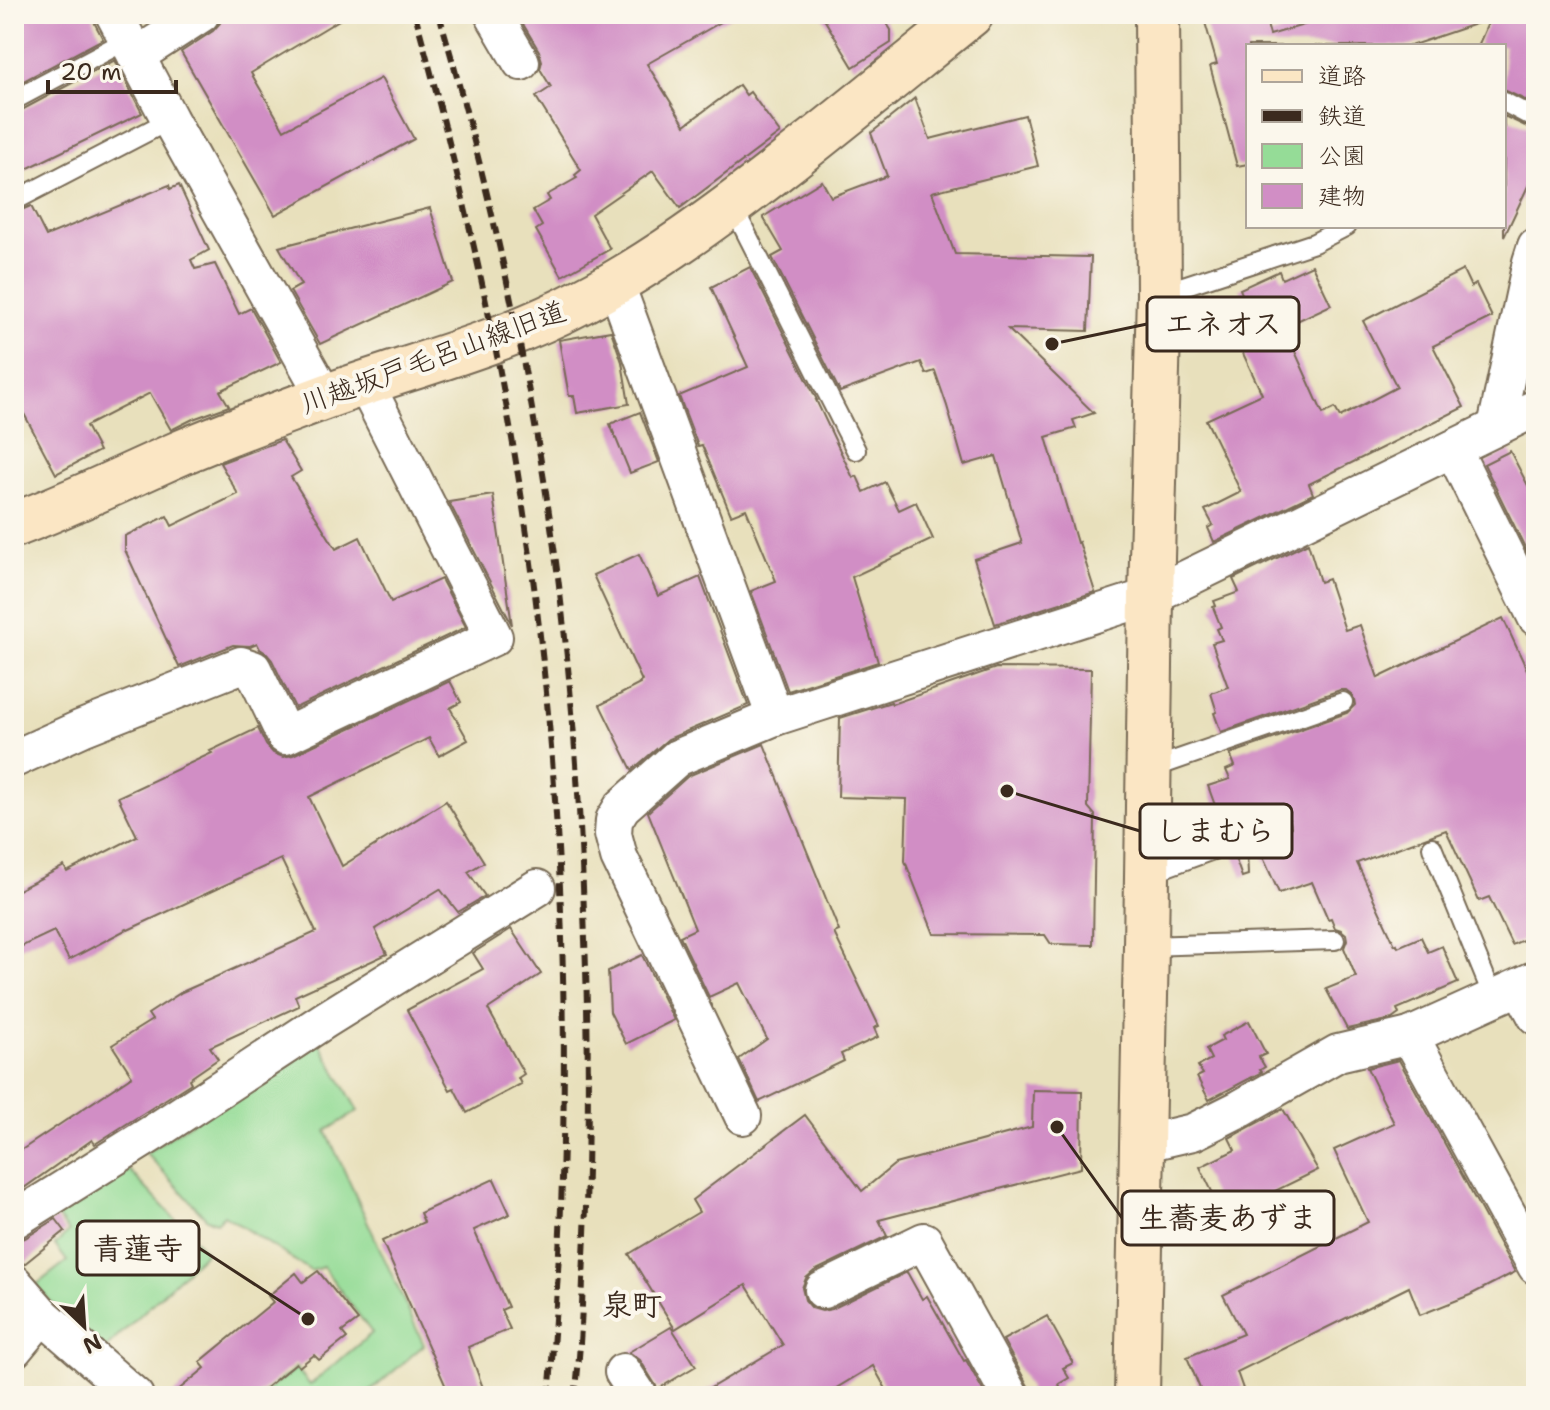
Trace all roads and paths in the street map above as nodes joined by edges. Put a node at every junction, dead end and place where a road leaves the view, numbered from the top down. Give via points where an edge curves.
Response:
1 (201, 14) edge
2 (493, 14) edge
3 (971, 14) edge
4 (1157, 14) edge
5 (126, 37) edge
6 (521, 62) dead end
7 (14, 100) edge
8 (1506, 103) edge
9 (1536, 119) edge
10 (170, 120) junction
11 (14, 201) edge
12 (732, 205) junction
13 (1343, 228) edge
14 (1536, 246) edge
15 (615, 282) junction
16 (1159, 294) junction
17 (345, 390) junction
18 (1536, 408) edge
19 (1496, 427) junction
20 (1453, 449) junction
21 (856, 450) dead end
22 (14, 525) edge
23 (1151, 596) junction
24 (1536, 617) edge
25 (1343, 702) dead end
26 (775, 717) junction
27 (14, 759) edge
28 (1148, 770) junction
29 (1279, 826) dead end
30 (1432, 847) dead end
31 (1147, 874) junction
32 (537, 888) dead end
33 (1335, 940) dead end
34 (1146, 946) junction
35 (1522, 996) edge
36 (1410, 1036) junction
37 (743, 1116) dead end
38 (1141, 1144) junction
39 (14, 1220) edge
40 (1536, 1266) edge
41 (14, 1283) edge
42 (823, 1290) dead end
43 (42, 1315) junction
44 (14, 1349) edge
45 (135, 1396) edge
46 (1010, 1396) edge
47 (1137, 1396) edge

1 - 5 street
2 - 6 street
3 - 12 street, 川越坂戸毛呂山線旧道
4 - 16 street
5 - 7 lane
5 - 10 street
8 - 9 lane
10 - 11 lane
10 - 17 street
12 - 15 street, 川越坂戸毛呂山線旧道
12 - 21 lane
13 - 16 lane via 1314,243
14 - 19 street
15 - 17 street, 川越坂戸毛呂山線旧道 via 517,332
15 - 26 street
16 - 23 street
17 - 22 street, 川越坂戸毛呂山線旧道
17 - 27 street via 494,637 285,736 253,669 241,665
18 - 19 street
19 - 20 street
20 - 23 street
20 - 24 street
23 - 26 street
23 - 28 street
25 - 28 lane
26 - 37 street via 677,758 614,820 619,857
28 - 31 street
29 - 31 lane
30 - 35 lane
31 - 34 street
32 - 39 street
33 - 34 lane
34 - 38 street
35 - 36 street
36 - 38 street via 1338,1053 1193,1132
36 - 40 street
38 - 47 street
41 - 43 street
42 - 46 street via 924,1241
43 - 44 street
43 - 45 street

